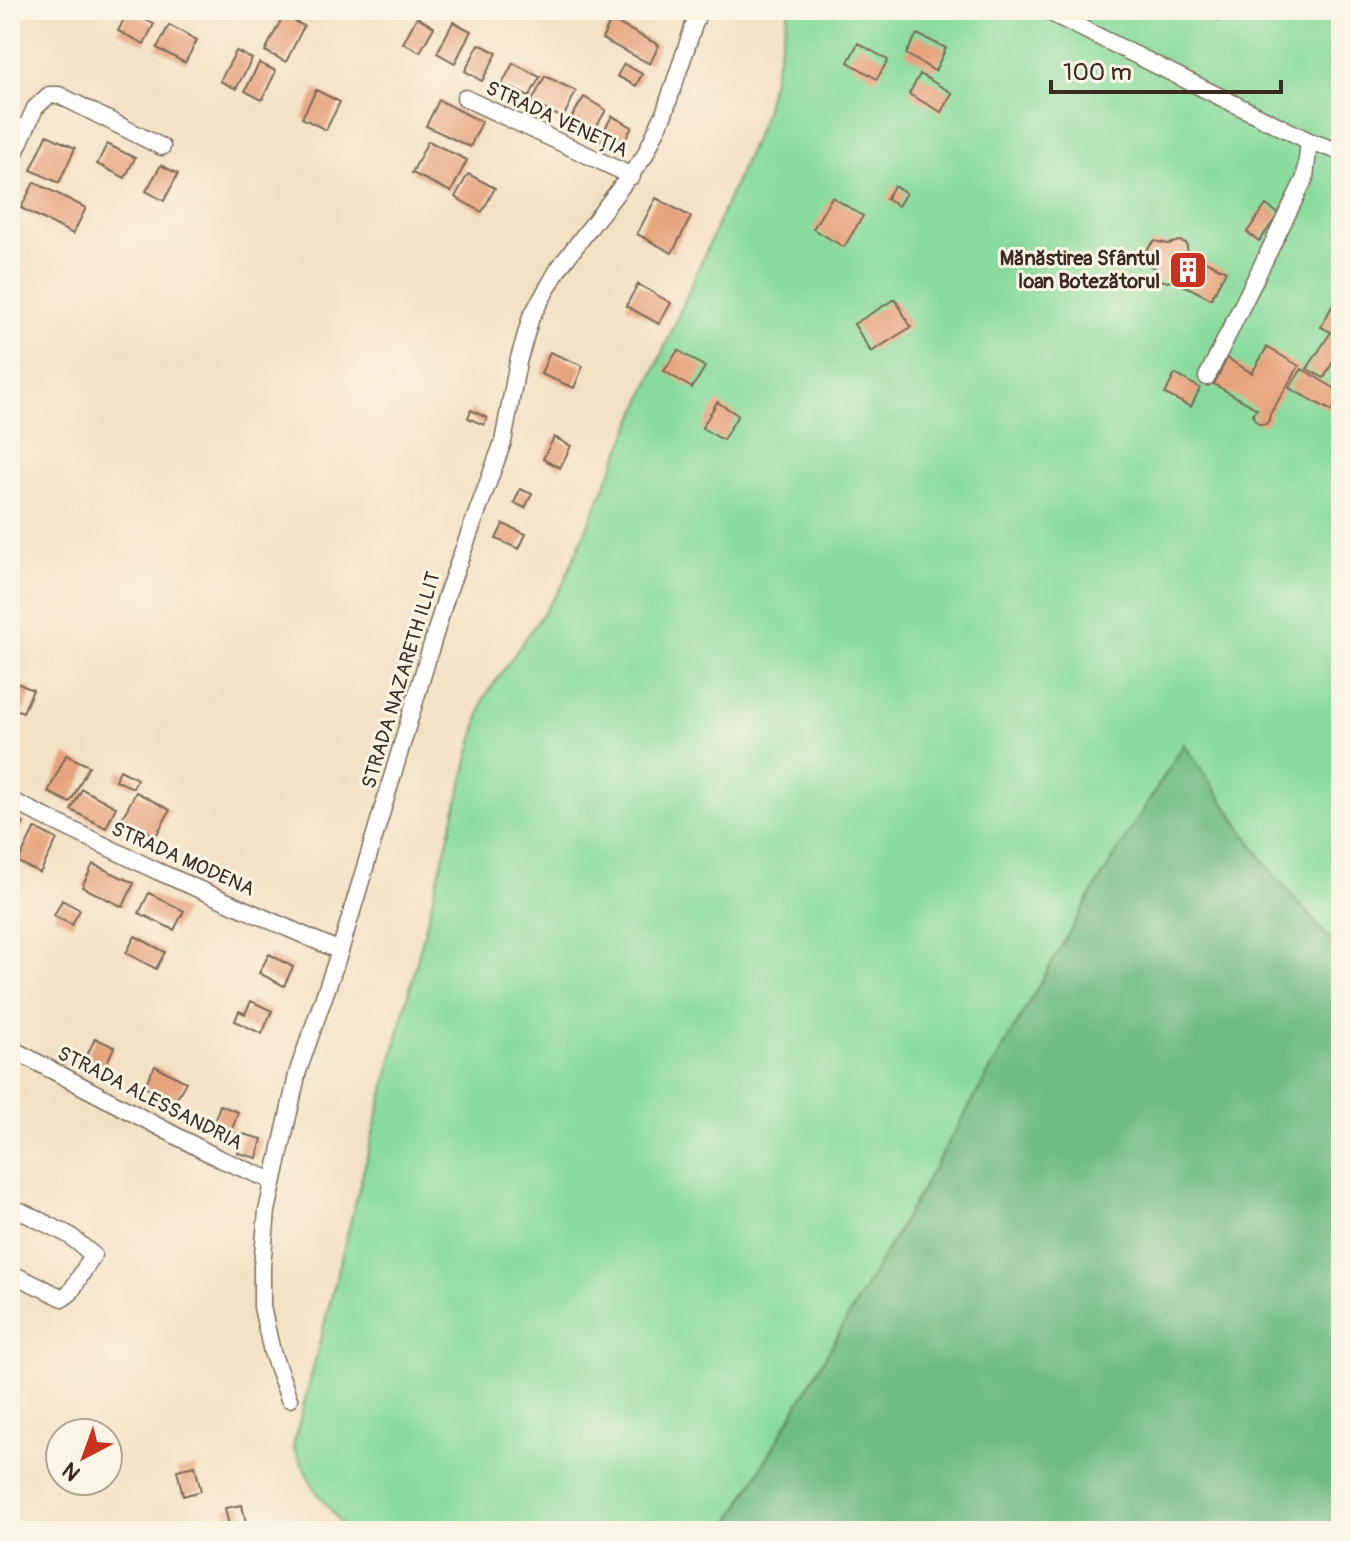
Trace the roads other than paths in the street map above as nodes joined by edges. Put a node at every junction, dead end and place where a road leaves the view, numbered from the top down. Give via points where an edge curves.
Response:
1 (699, 10) edge
2 (1045, 10) edge
3 (465, 98) dead end
4 (1309, 141) junction
5 (162, 147) dead end
6 (1341, 152) edge
7 (10, 164) edge
8 (632, 176) junction
9 (1207, 377) dead end
10 (10, 800) edge
11 (340, 951) junction
12 (10, 1048) edge
13 (273, 1181) junction
14 (10, 1206) edge
15 (10, 1273) edge
16 (289, 1399) dead end

1 - 8 street, STRADA NAZARETH ILLIT via 664,114
2 - 4 street
3 - 8 street, STRADA VENEȚIA
4 - 6 street
4 - 9 street via 1305,178
5 - 7 street via 59,95 49,95 35,108
8 - 11 street, STRADA NAZARETH ILLIT via 559,268 531,317 503,442 447,594
10 - 11 street, STRADA MODENA
11 - 13 street, STRADA NAZARETH ILLIT via 298,1071
12 - 13 street, STRADA ALESSANDRIA via 218,1158
13 - 16 street, STRADA NAZARETH ILLIT via 262,1307
14 - 15 street via 69,1235 93,1255 63,1298

